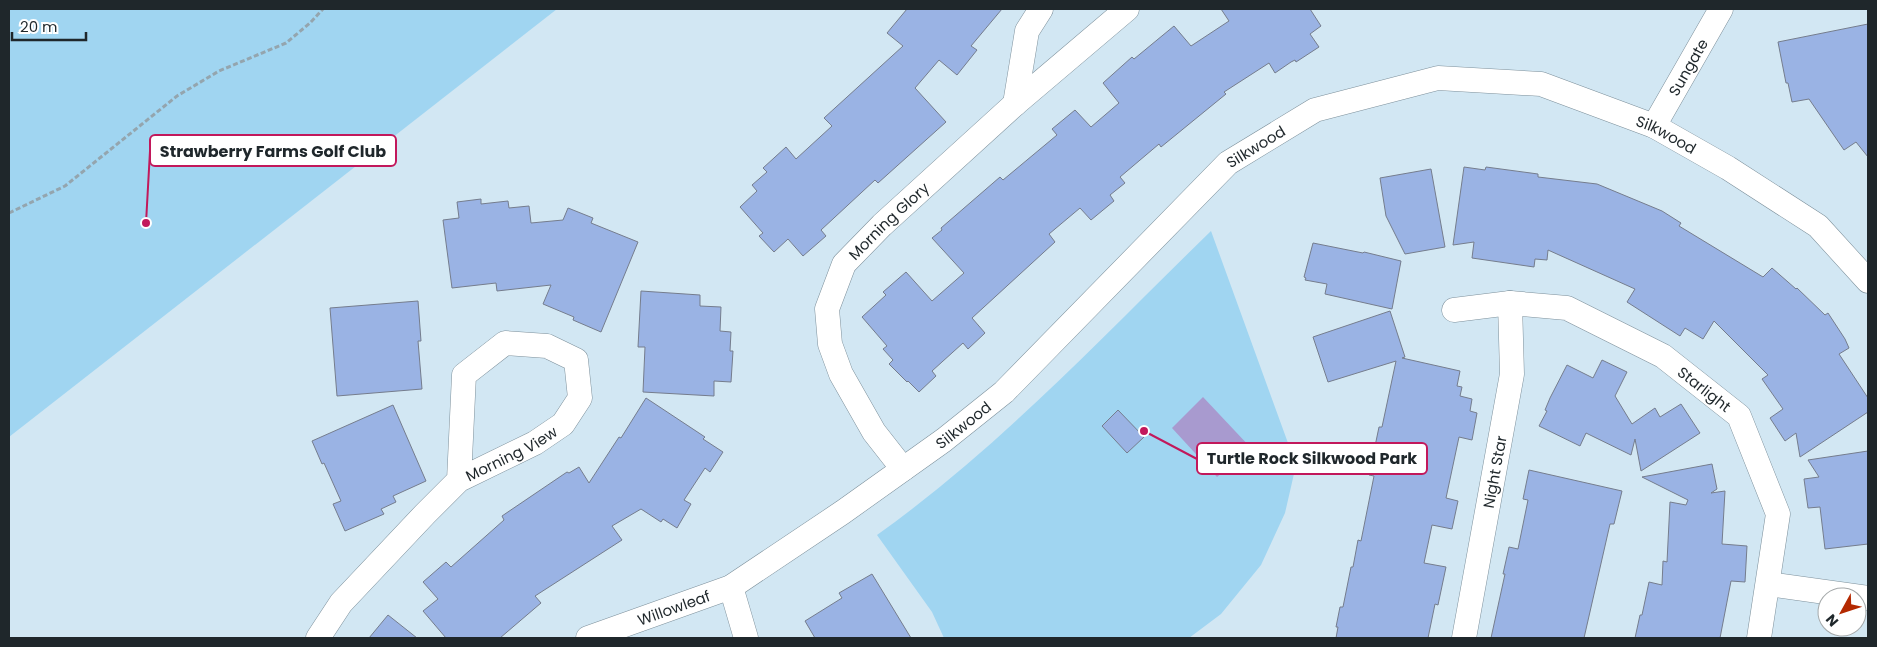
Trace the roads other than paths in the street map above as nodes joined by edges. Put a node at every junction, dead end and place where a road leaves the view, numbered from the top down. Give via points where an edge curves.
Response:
1 (1040, 9) edge
2 (1127, 9) edge
3 (1721, 9) edge
4 (1015, 104) junction
5 (1654, 126) junction
6 (1868, 282) edge
7 (1510, 303) junction
8 (1454, 310) dead end
9 (903, 469) junction
10 (459, 480) junction
11 (1768, 584) junction
12 (731, 587) junction
13 (1868, 598) edge
14 (318, 638) edge
15 (588, 638) edge
16 (746, 638) edge
17 (1464, 638) edge
18 (1759, 638) edge

1 - 4 street via 1027,31
2 - 4 street, Morning Glory
3 - 5 street, Sungate
4 - 9 street, Morning Glory via 882,225 844,264 827,309 830,344 841,374 874,432
5 - 6 street, Silkwood via 1728,168 1818,226
5 - 9 street, Silkwood via 1541,84 1438,78 1315,110 1228,163 1004,392
7 - 8 street, Starlight
7 - 11 street, Starlight via 1567,308 1664,356 1739,416 1778,514
7 - 17 street, Night Star via 1512,374
9 - 12 street, Silkwood
10 - 10 street, Morning View via 464,375 505,343 548,346 576,360 580,398 563,424 535,443
10 - 14 street, Morning View via 341,603
11 - 13 street
11 - 18 street, Starlight
12 - 15 street, Willowleaf
12 - 16 street

